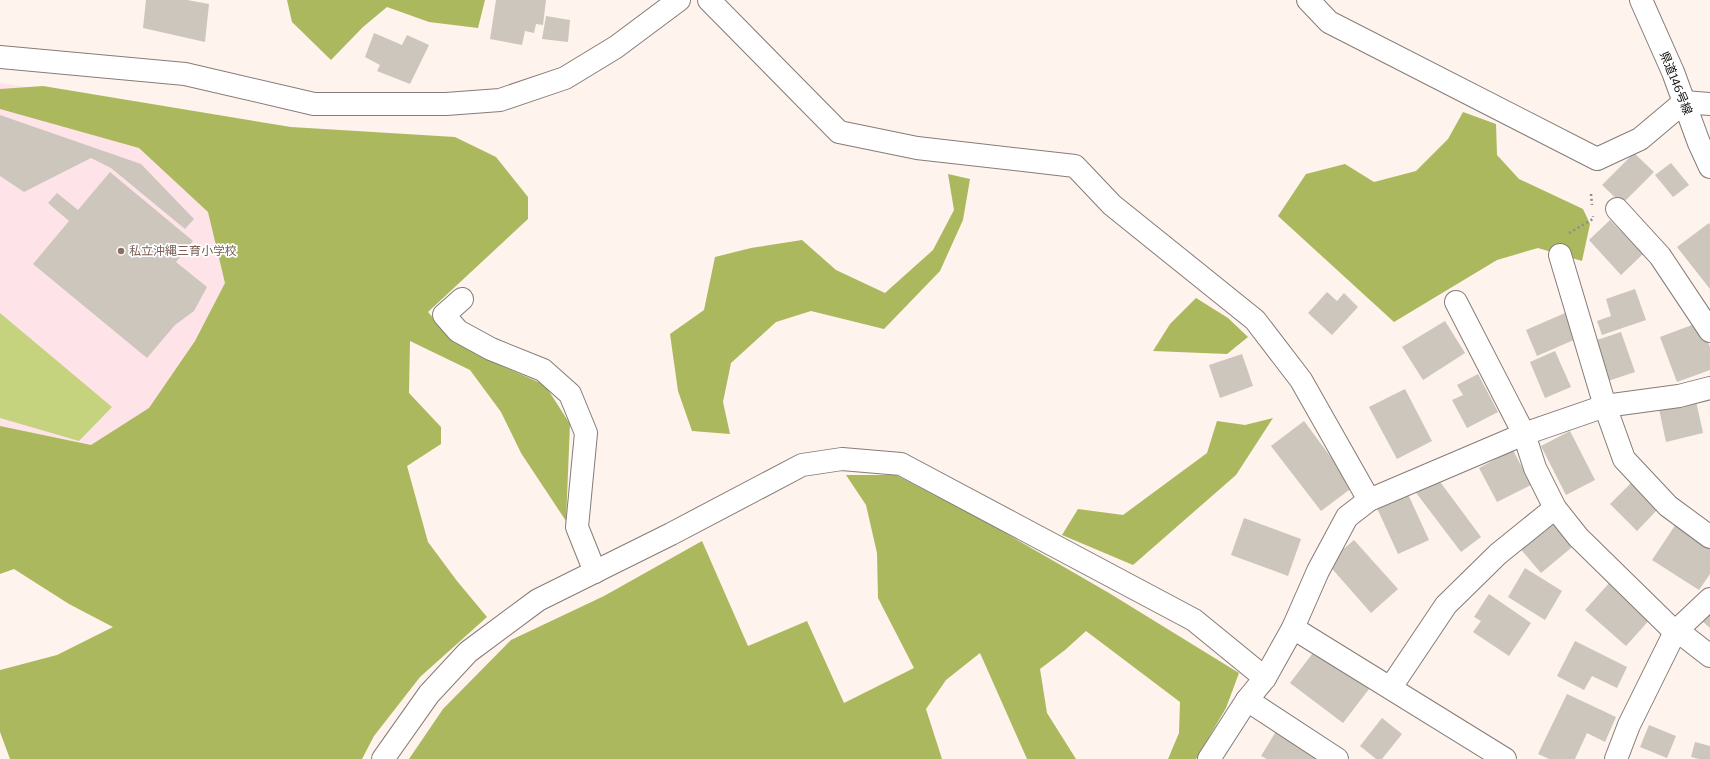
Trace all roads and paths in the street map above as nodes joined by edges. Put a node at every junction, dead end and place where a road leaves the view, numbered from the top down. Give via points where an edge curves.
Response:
1 (679, 0) edge
2 (709, 0) edge
3 (1308, 0) edge
4 (1641, 0) edge
5 (0, 57) edge
6 (1684, 102) junction
7 (1710, 104) edge
8 (1710, 167) edge
9 (1617, 209) dead end
10 (1560, 255) dead end
11 (462, 299) dead end
12 (1456, 302) dead end
13 (1710, 331) edge
14 (1710, 388) edge
15 (1605, 406) junction
16 (1524, 434) junction
17 (1369, 500) junction
18 (1555, 508) junction
19 (1710, 537) edge
20 (594, 572) junction
21 (1710, 599) edge
22 (1293, 628) junction
23 (1676, 632) junction
24 (1710, 656) edge
25 (1265, 678) junction
26 (1391, 687) junction
27 (1247, 700) junction
28 (383, 759) edge
29 (1209, 759) edge
30 (1337, 759) edge
31 (1505, 759) edge
32 (1616, 759) edge

1 - 5 street via 616,47 565,78 500,100 446,104 314,104 186,74
2 - 17 street via 839,132 917,148 1075,166 1112,205 1255,320 1301,380
3 - 6 street via 1329,22 1597,160 1640,139
4 - 6 street, 県道146号線
6 - 7 street
6 - 8 street, 県道146号線
9 - 13 street via 1660,256
10 - 15 street
11 - 20 street via 444,315 458,331 491,350 543,370 570,394 586,433 577,527
12 - 16 street
14 - 15 street via 1679,396
15 - 16 street
15 - 19 street via 1624,459 1668,506
16 - 17 street
16 - 18 street via 1535,468
17 - 22 street via 1347,517 1318,571
18 - 23 street via 1578,537
18 - 26 street via 1498,554 1446,605
20 - 25 street via 802,465 842,459 900,464 1194,620
20 - 28 street via 538,600 468,652 429,694
21 - 23 street
22 - 25 street
22 - 26 street
23 - 24 street
23 - 32 street via 1629,725
25 - 27 street
26 - 31 street
27 - 29 street
27 - 30 street

